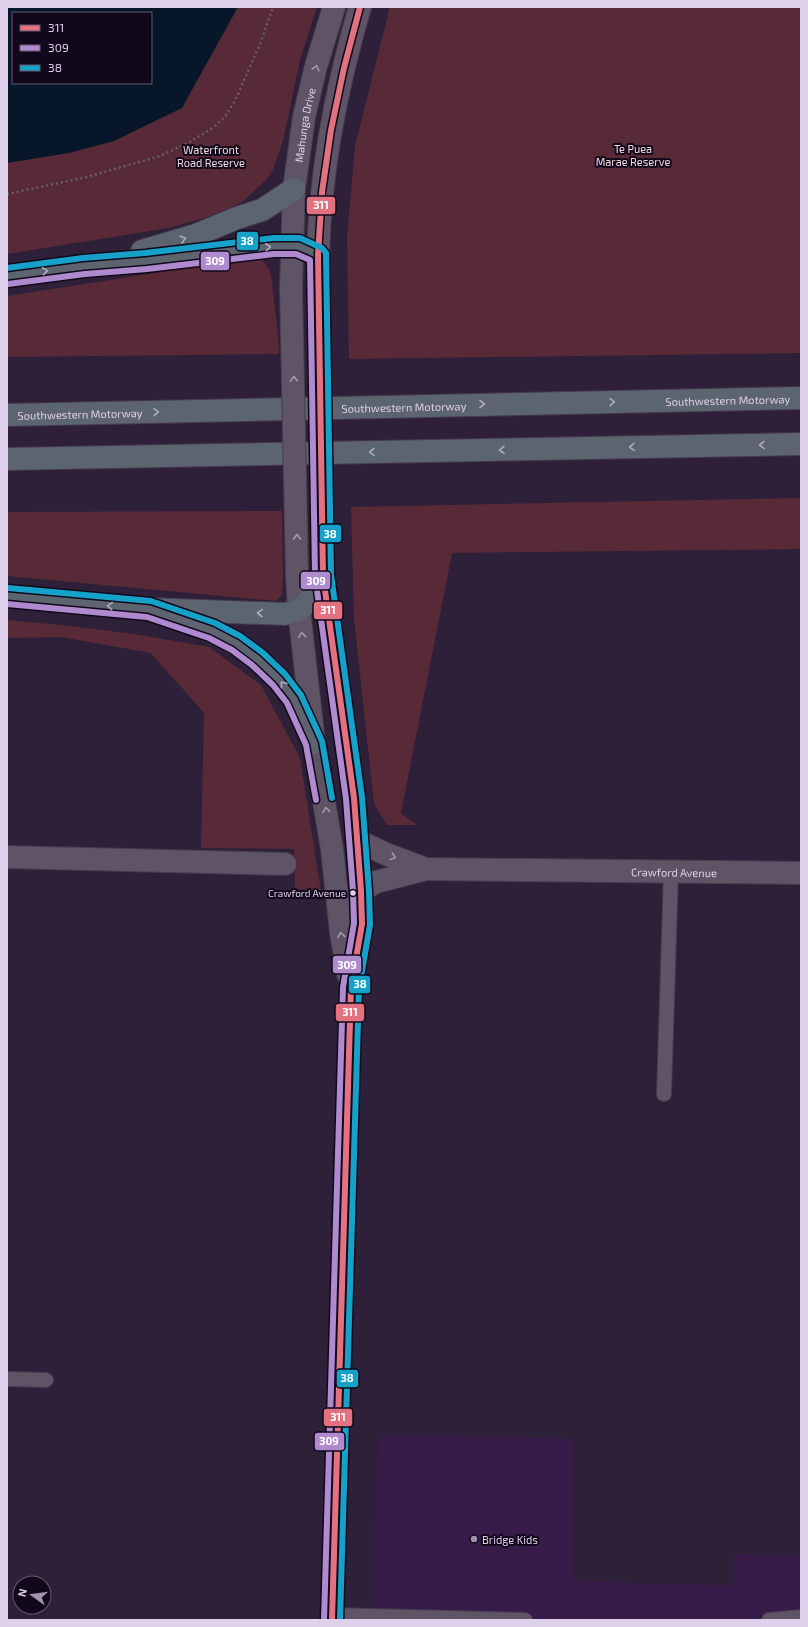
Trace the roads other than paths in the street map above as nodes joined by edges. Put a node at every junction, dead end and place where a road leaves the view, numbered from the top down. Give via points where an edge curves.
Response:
1 (334, 7) edge
2 (360, 7) edge
3 (294, 189) junction
4 (291, 245) junction
5 (318, 255) junction
6 (84, 266) junction
7 (7, 276) edge
8 (801, 398) edge
9 (7, 415) edge
10 (801, 444) edge
11 (7, 459) edge
12 (324, 582) junction
13 (7, 596) edge
14 (149, 609) junction
15 (299, 610) junction
16 (314, 743) junction
17 (358, 841) junction
18 (7, 857) edge
19 (285, 864) dead end
20 (426, 869) junction
21 (671, 871) junction
22 (801, 873) edge
23 (361, 891) junction
24 (351, 987) junction
25 (664, 1094) dead end
26 (7, 1379) edge
27 (46, 1380) dead end
28 (801, 1617) edge
29 (332, 1618) edge
30 (525, 1620) edge
31 (769, 1620) edge

3 -> 1 main road, Mahunga Drive via 304,117
2 - 5 main road via 332,119 318,221
3 - 4 main road, Mahunga Drive
6 -> 3 highway via 196,235 262,210
4 - 5 highway
6 -> 4 highway
15 -> 4 main road, Mahunga Drive, bridge
5 - 12 main road, bridge
7 -> 6 highway
9 -> 8 highway, Southwestern Motorway
10 -> 11 highway
12 - 15 highway
12 - 17 main road
14 -> 13 highway
15 -> 14 highway via 285,614
16 -> 14 highway via 294,699 257,658 236,643 212,631
16 -> 15 main road, Mahunga Drive
24 -> 16 main road, Mahunga Drive via 341,933 332,848
17 -> 20 main road, Crawford Avenue
17 - 23 main road
18 - 19 main road
20 - 21 main road, Crawford Avenue
20 - 23 main road, Crawford Avenue via 376,882
21 - 22 main road, Crawford Avenue
21 - 25 lane
23 - 24 main road via 362,924
24 - 29 main road
26 - 27 lane
28 - 31 lane
29 - 30 lane

